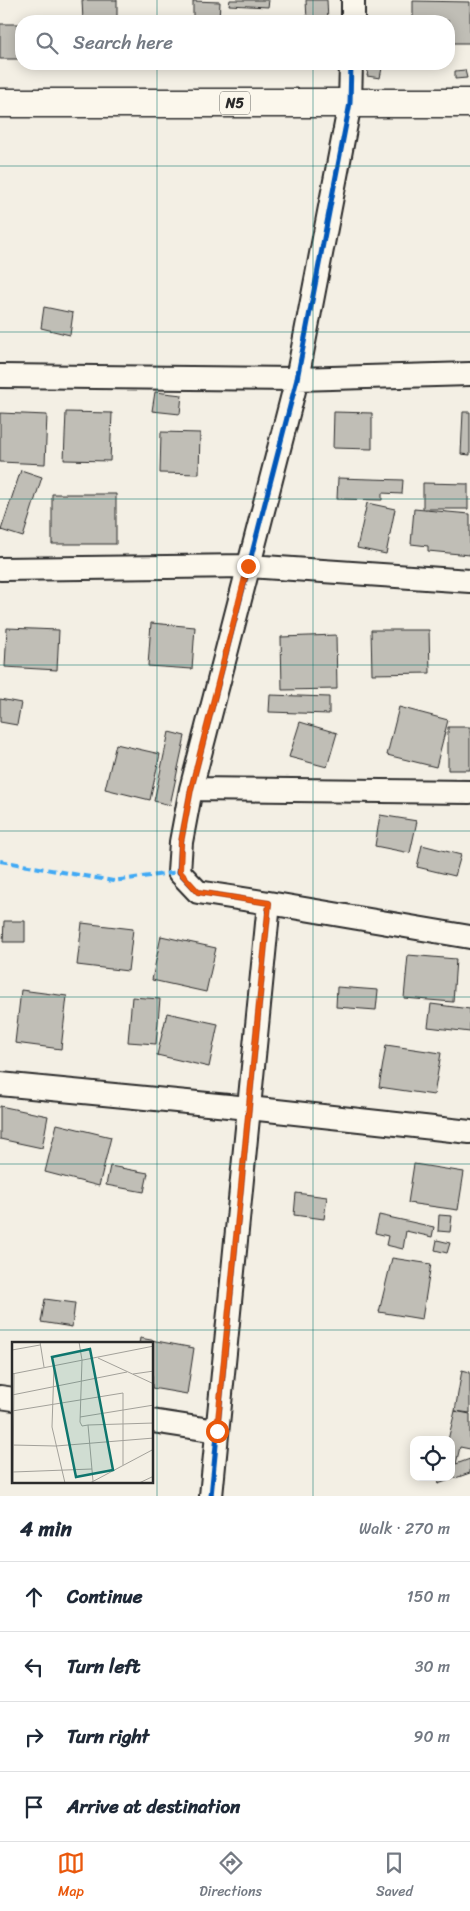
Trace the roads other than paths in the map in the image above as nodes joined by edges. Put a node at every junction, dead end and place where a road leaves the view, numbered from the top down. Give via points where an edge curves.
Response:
1 (353, 0) edge
2 (353, 15) edge
3 (351, 70) edge
4 (0, 103) edge
5 (350, 103) junction
6 (470, 103) edge
7 (470, 374) edge
8 (0, 376) edge
9 (297, 379) junction
10 (248, 566) junction
11 (0, 570) edge
12 (470, 581) edge
13 (191, 789) junction
14 (470, 792) edge
15 (269, 903) junction
16 (470, 937) edge
17 (0, 1084) edge
18 (249, 1108) junction
19 (470, 1132) edge
20 (154, 1421) edge
21 (217, 1431) junction
22 (210, 1496) edge

1 - 2 street
3 - 5 street
4 - 5 highway, N5
5 - 6 highway, N5
5 - 9 street
7 - 9 street
8 - 9 street
9 - 10 street
10 - 11 street
10 - 12 street
10 - 13 street
13 - 14 street
13 - 15 street via 181,842 180,872 198,892
15 - 16 street
15 - 18 street
17 - 18 street
18 - 19 street
18 - 21 street
20 - 21 street
21 - 22 street

